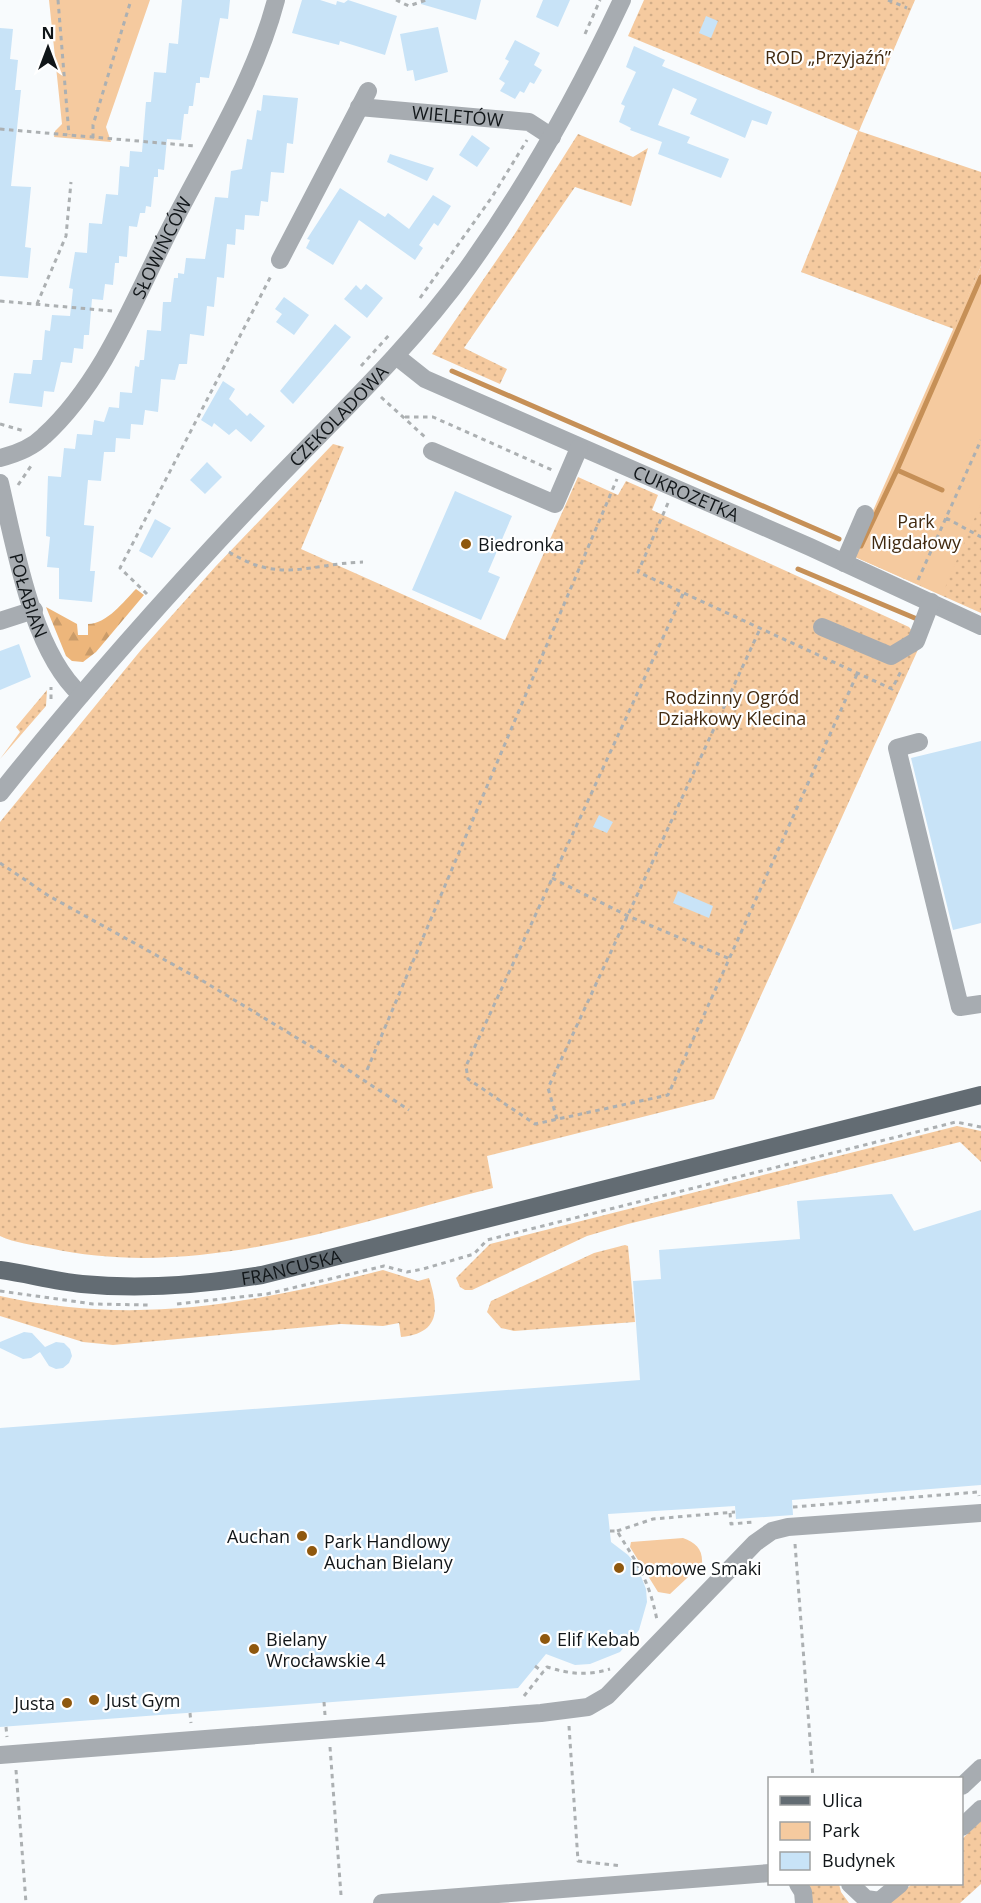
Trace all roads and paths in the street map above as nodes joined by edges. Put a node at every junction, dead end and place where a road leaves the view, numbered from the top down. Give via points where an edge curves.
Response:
1 (58, 0) edge
2 (131, 0) edge
3 (276, 0) edge
4 (396, 0) edge
5 (426, 0) edge
6 (600, 0) edge
7 (622, 0) edge
8 (888, 0) edge
9 (907, 8) dead end
10 (584, 36) dead end
11 (535, 126) junction
12 (0, 129) edge
13 (69, 135) junction
14 (552, 136) junction
15 (93, 138) junction
16 (197, 147) dead end
17 (71, 182) dead end
18 (280, 260) joint
19 (0, 301) edge
20 (417, 303) dead end
21 (38, 304) junction
22 (112, 311) dead end
23 (396, 326) dead end
24 (396, 356) junction
25 (357, 371) dead end
26 (378, 395) dead end
27 (403, 417) junction
28 (0, 424) edge
29 (34, 429) dead end
30 (981, 440) edge
31 (579, 448) junction
32 (432, 451) joint
33 (0, 458) edge
34 (36, 460) dead end
35 (622, 466) junction
36 (567, 476) junction
37 (8, 486) edge
38 (675, 488) junction
39 (865, 514) dead end
40 (946, 518) junction
41 (981, 537) edge
42 (236, 543) dead end
43 (227, 551) junction
44 (220, 558) dead end
45 (363, 562) dead end
46 (844, 563) junction
47 (146, 593) dead end
48 (682, 594) junction
49 (912, 594) junction
50 (931, 602) junction
51 (34, 610) junction
52 (0, 621) edge
53 (981, 626) edge
54 (822, 627) dead end
55 (760, 629) junction
56 (916, 641) junction
57 (858, 672) junction
58 (52, 686) dead end
59 (81, 695) junction
60 (52, 699) dead end
61 (919, 742) dead end
62 (0, 793) edge
63 (0, 863) edge
64 (552, 878) junction
65 (628, 916) junction
66 (730, 959) junction
67 (981, 1004) edge
68 (367, 1070) dead end
69 (981, 1095) edge
70 (409, 1110) dead end
71 (557, 1119) junction
72 (981, 1127) edge
73 (2, 1269) edge
74 (423, 1269) dead end
75 (978, 1492) dead end
76 (792, 1507) dead end
77 (735, 1512) dead end
78 (981, 1513) edge
79 (794, 1527) junction
80 (610, 1531) dead end
81 (617, 1531) junction
82 (658, 1625) dead end
83 (535, 1666) dead end
84 (616, 1666) dead end
85 (543, 1672) junction
86 (518, 1705) dead end
87 (568, 1710) junction
88 (190, 1713) dead end
89 (191, 1729) dead end
90 (329, 1730) junction
91 (8, 1754) edge
92 (981, 1768) edge
93 (813, 1777) edge
94 (963, 1785) edge
95 (981, 1809) edge
96 (963, 1826) edge
97 (768, 1873) edge
98 (631, 1884) junction
99 (799, 1885) edge
100 (851, 1885) edge
101 (899, 1885) edge
102 (341, 1895) dead end
103 (878, 1902) edge
104 (26, 1903) edge
105 (382, 1903) edge
106 (804, 1903) edge

1 - 13 path
2 - 15 path via 93,125
3 - 33 street, SŁOWIŃCÓW via 237,97 109,350 84,390 44,437 19,453
4 - 5 path via 409,6
6 - 10 path
7 - 14 street, CZEKOLADOWA via 590,69
8 - 9 path
11 - 14 street, WIELETÓW
11 - 18 street, WIELETÓW via 529,122 363,99
11 - 20 path via 492,197
12 - 13 path
13 - 15 path
14 - 24 street, CZEKOLADOWA via 467,268
15 - 16 path
17 - 21 path via 66,236
18 - 47 path via 120,568
19 - 21 path
21 - 22 path
23 - 25 path
24 - 31 street, CUKROZETKA via 426,379
24 - 59 street, CZEKOLADOWA via 160,602
26 - 27 path
27 - 32 path via 426,437
27 - 36 path via 433,417
28 - 29 path via 23,431
30 - 40 path
31 - 35 street, CUKROZETKA
31 - 36 street
32 - 36 street via 555,504
34 - 37 path
35 - 38 street, CUKROZETKA
35 - 68 path
37 - 51 street, POŁABIAN
38 - 46 street, CUKROZETKA
38 - 48 path via 638,572
39 - 46 street
40 - 41 path
40 - 49 path
42 - 43 path
43 - 44 path
43 - 45 path via 250,564 282,572
46 - 49 street, CUKROZETKA
48 - 55 path
48 - 64 path
49 - 50 street, CUKROZETKA
50 - 53 street, CUKROZETKA
50 - 56 street
51 - 52 street
51 - 59 street, POŁABIAN via 54,661 66,681
54 - 56 street via 891,656
55 - 57 path
55 - 65 path
56 - 57 path via 892,689
57 - 66 path
58 - 60 path
59 - 62 street, CZEKOLADOWA
61 - 67 street via 897,748 960,1007
63 - 70 path via 49,896 203,981
64 - 65 path
64 - 71 path via 466,1066 468,1079 535,1124
65 - 66 path
65 - 71 path via 548,1088
66 - 71 path via 668,1095
69 - 73 main road, FRANCUSKA via 305,1266 220,1282 141,1287 44,1278
72 - 74 path via 956,1122 487,1240 474,1254
75 - 76 path
77 - 81 path via 654,1519
78 - 79 street
79 - 87 street via 772,1531 754,1543 607,1696 588,1707
79 - 93 path
80 - 81 path
81 - 82 path via 646,1577
83 - 85 path
84 - 85 path via 589,1675 547,1667
85 - 86 path
87 - 90 street
87 - 98 path via 578,1861 630,1867
88 - 89 path
90 - 91 street
90 - 102 path
91 - 104 path
92 - 94 street
95 - 96 street
97 - 98 street
98 - 105 street
99 - 106 street
100 - 103 street via 866,1899
101 - 103 street

